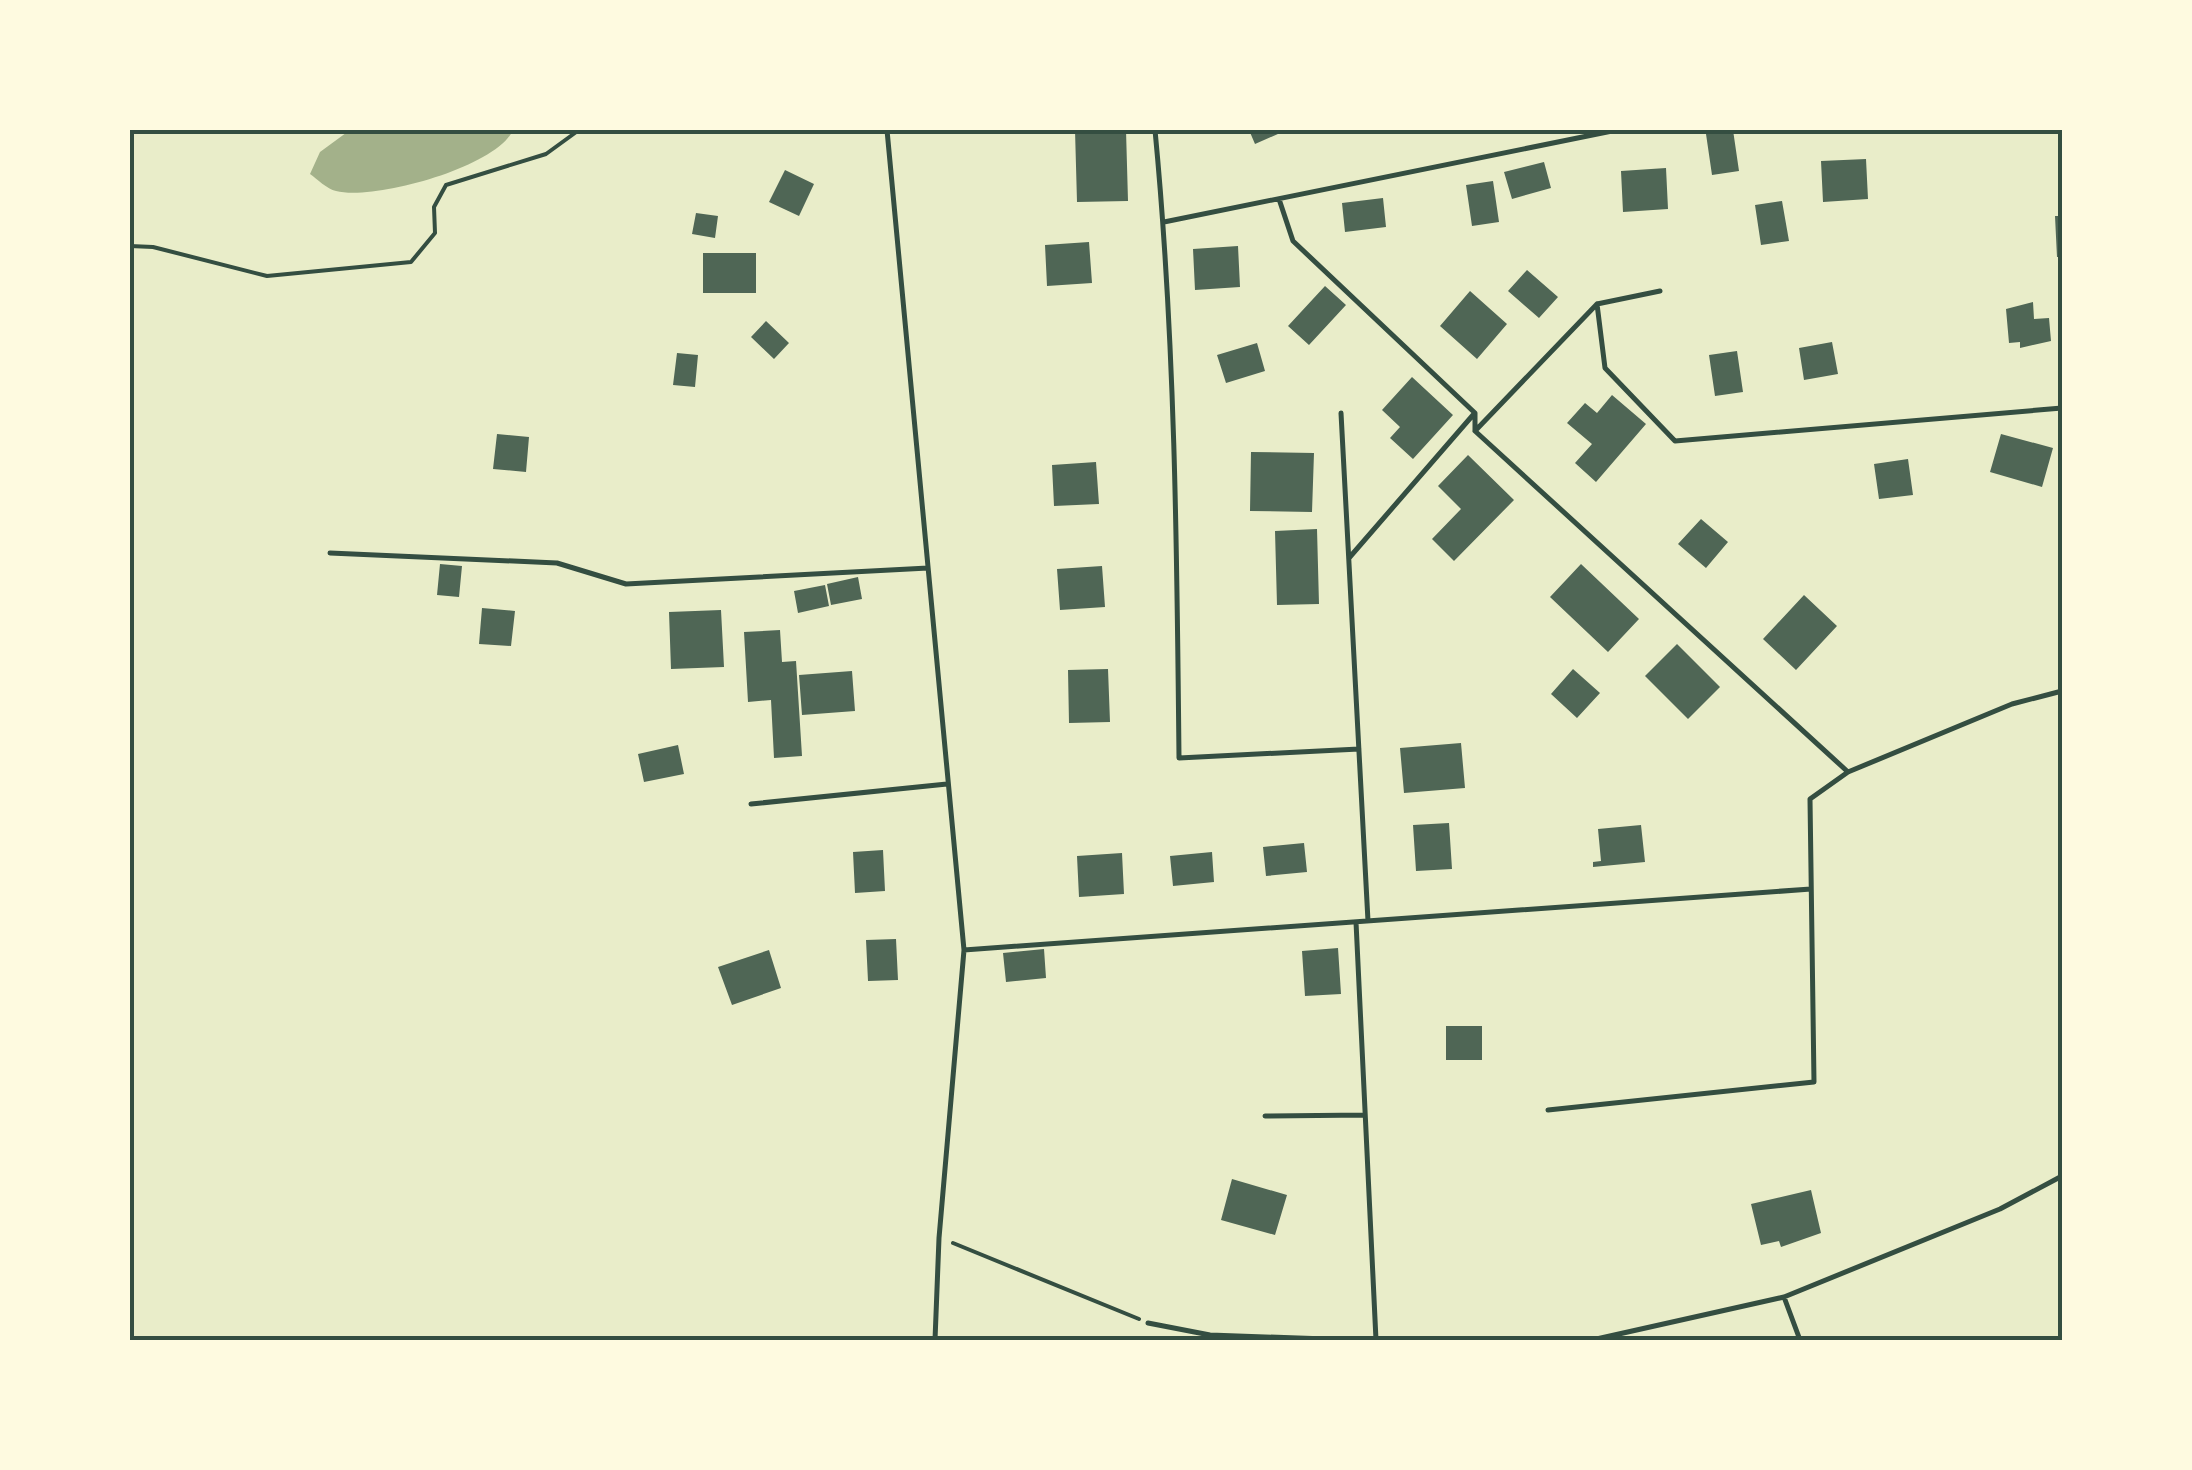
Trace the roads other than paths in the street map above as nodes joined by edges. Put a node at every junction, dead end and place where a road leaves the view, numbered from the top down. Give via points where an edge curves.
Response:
1 (887, 130) edge
2 (1156, 130) edge
3 (1617, 130) edge
4 (1279, 199) junction
5 (1164, 222) junction
6 (1660, 290) dead end
7 (1597, 304) junction
8 (2062, 408) edge
9 (1341, 412) dead end
10 (1475, 413) junction
11 (1475, 431) junction
12 (330, 553) dead end
13 (1349, 558) junction
14 (928, 568) junction
15 (2062, 691) edge
16 (1359, 749) junction
17 (1848, 772) junction
18 (948, 784) junction
19 (752, 804) dead end
20 (1811, 889) junction
21 (1368, 921) junction
22 (1356, 922) junction
23 (964, 950) junction
24 (1548, 1110) dead end
25 (1365, 1115) junction
26 (1265, 1116) dead end
27 (2062, 1176) edge
28 (1784, 1297) junction
29 (1148, 1323) road end
30 (935, 1340) edge
31 (1355, 1340) edge
32 (1376, 1340) edge
33 (1592, 1340) edge
34 (1800, 1340) edge

1 - 14 lane
2 - 5 lane
3 - 4 lane
4 - 5 lane
4 - 10 lane via 1293,241
5 - 16 lane via 1180,758
6 - 7 lane
7 - 8 lane via 1606,368 1675,441
7 - 11 lane
9 - 13 lane
10 - 11 lane
10 - 13 lane
11 - 17 lane
12 - 14 lane via 557,563 626,584
13 - 16 lane
14 - 18 lane
15 - 17 lane via 2012,704
16 - 21 lane
17 - 20 lane via 1810,799
18 - 19 lane
18 - 23 lane
20 - 21 lane
20 - 24 lane via 1814,1082
21 - 22 lane
22 - 23 lane
22 - 25 lane
23 - 30 lane
25 - 26 lane
25 - 32 lane
27 - 28 lane
28 - 33 lane
28 - 34 lane
29 - 31 lane via 1210,1335

